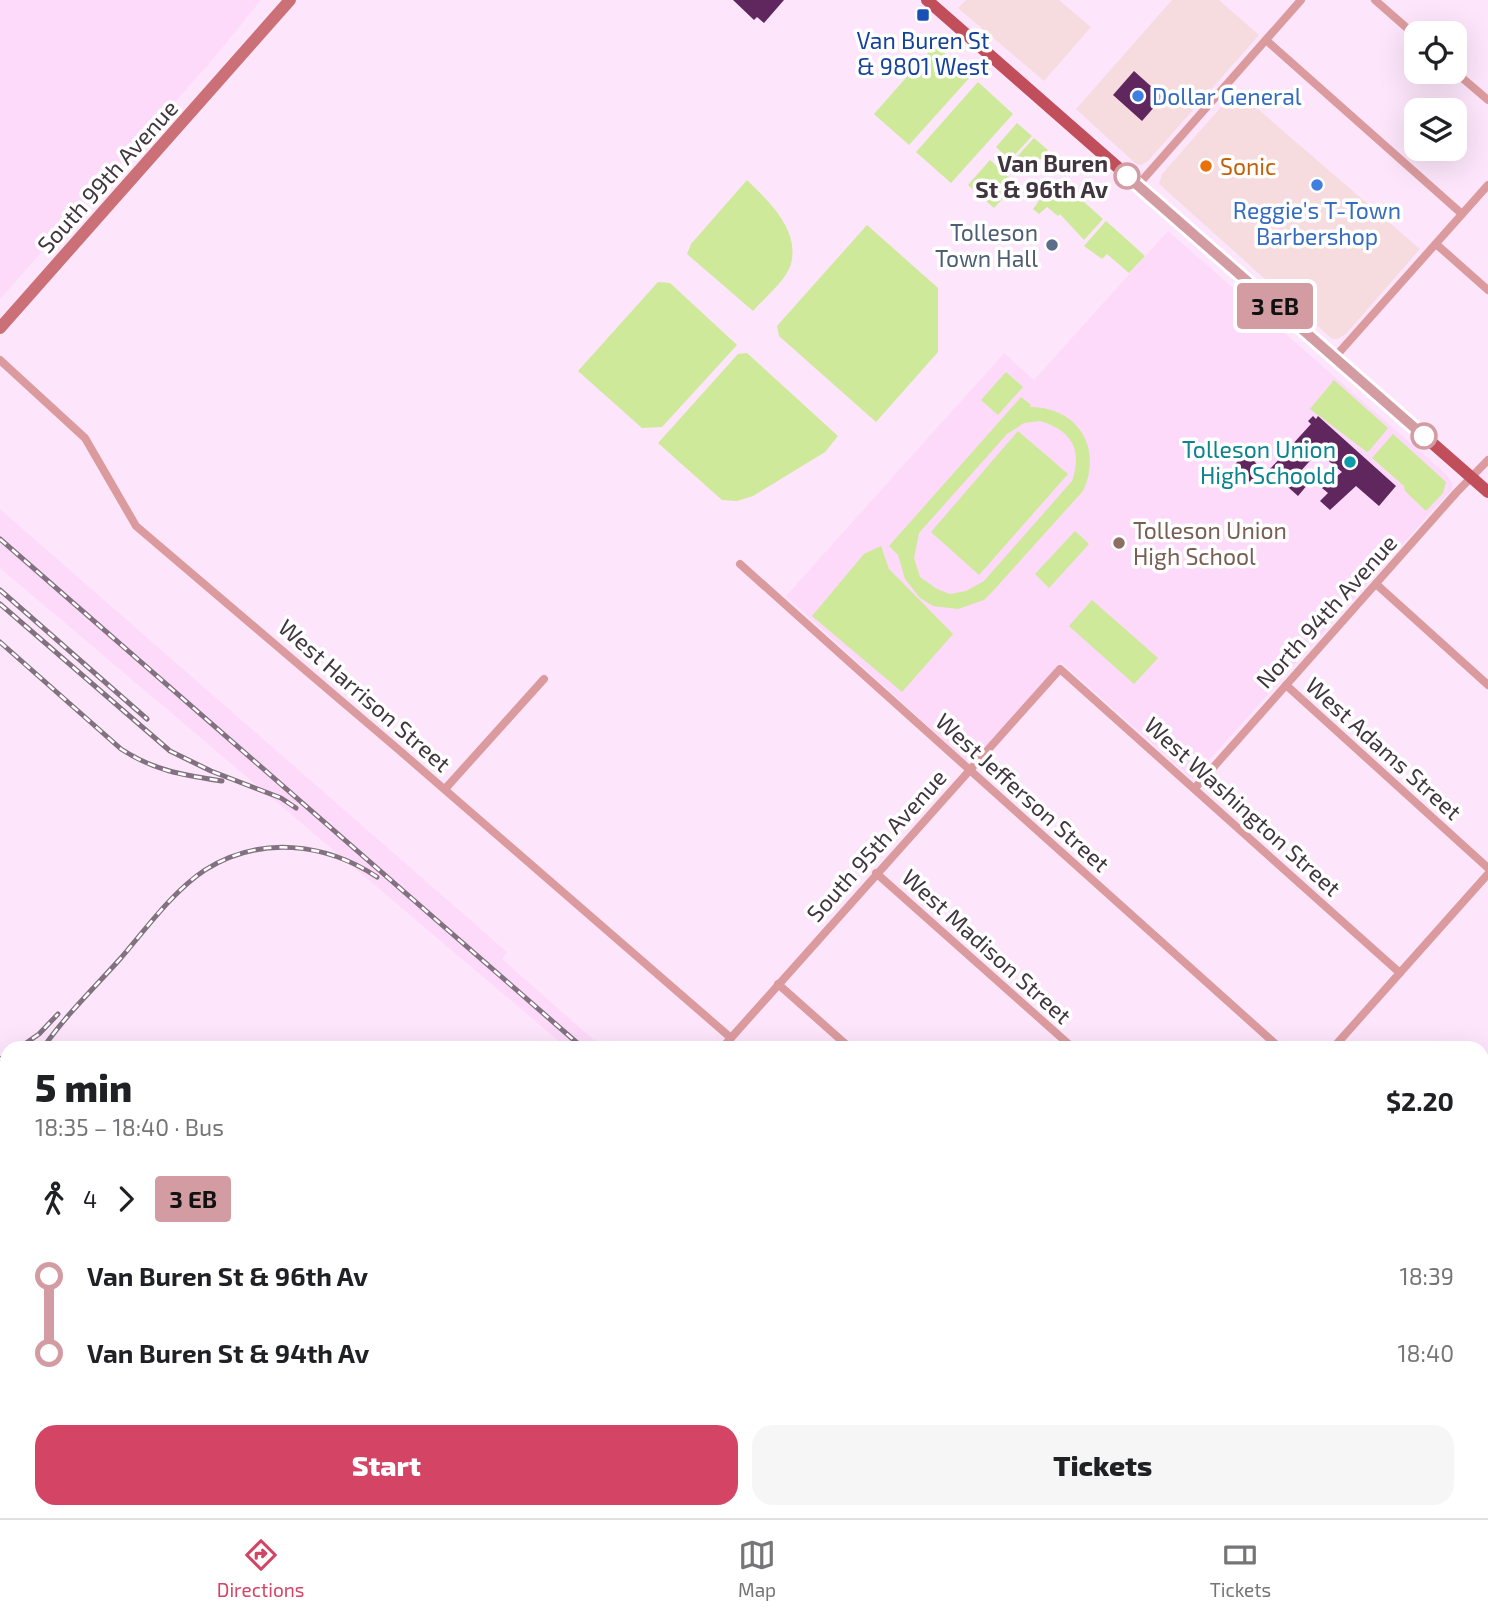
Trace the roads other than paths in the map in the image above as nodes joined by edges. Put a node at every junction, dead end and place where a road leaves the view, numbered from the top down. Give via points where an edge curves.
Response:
1 (290, 0) edge
2 (927, 0) edge
3 (1301, 0) edge
4 (1375, 0) edge
5 (1404, 25) edge
6 (1266, 40) junction
7 (1467, 82) edge
8 (1488, 100) edge
9 (1138, 185) junction
10 (1488, 185) edge
11 (1462, 214) junction
12 (1436, 244) junction
13 (1488, 290) edge
14 (0, 328) edge
15 (1335, 357) junction
16 (0, 360) edge
17 (1488, 460) edge
18 (1471, 478) junction
19 (1488, 492) edge
20 (740, 564) dead end
21 (1376, 584) junction
22 (1060, 669) joint
23 (544, 679) dead end
24 (1488, 684) edge
25 (1286, 685) junction
26 (970, 770) junction
27 (1195, 788) junction
28 (445, 789) junction
29 (1488, 868) edge
30 (876, 873) junction
31 (1488, 874) edge
32 (1400, 973) junction
33 (778, 984) junction
34 (731, 1038) junction
35 (728, 1041) edge
36 (842, 1041) edge
37 (1065, 1041) edge
38 (1272, 1041) edge
39 (1340, 1041) edge

1 - 14 main road, South 99th Avenue
2 - 9 main road
3 - 6 street
4 - 5 street
6 - 9 street
6 - 11 street
7 - 8 street
9 - 15 main road
10 - 11 street
11 - 12 street
12 - 13 street
12 - 15 street
15 - 18 main road
16 - 28 street, West Harrison Street via 85,438 136,526
17 - 18 street, North 94th Avenue
18 - 19 main road
18 - 21 street, North 94th Avenue
20 - 26 street, West Jefferson Street
21 - 24 street
21 - 25 street, North 94th Avenue
22 - 26 street, South 95th Avenue
22 - 27 street, West Washington Street
23 - 28 street
25 - 27 street, North 94th Avenue
25 - 29 street, West Adams Street
26 - 30 street, South 95th Avenue
26 - 38 street, West Jefferson Street
27 - 32 street, West Washington Street
28 - 34 street, West Harrison Street
30 - 33 street, South 95th Avenue
30 - 37 street, West Madison Street
31 - 32 street
32 - 39 street
33 - 34 street, South 95th Avenue
33 - 36 street
34 - 35 street, South 95th Avenue

